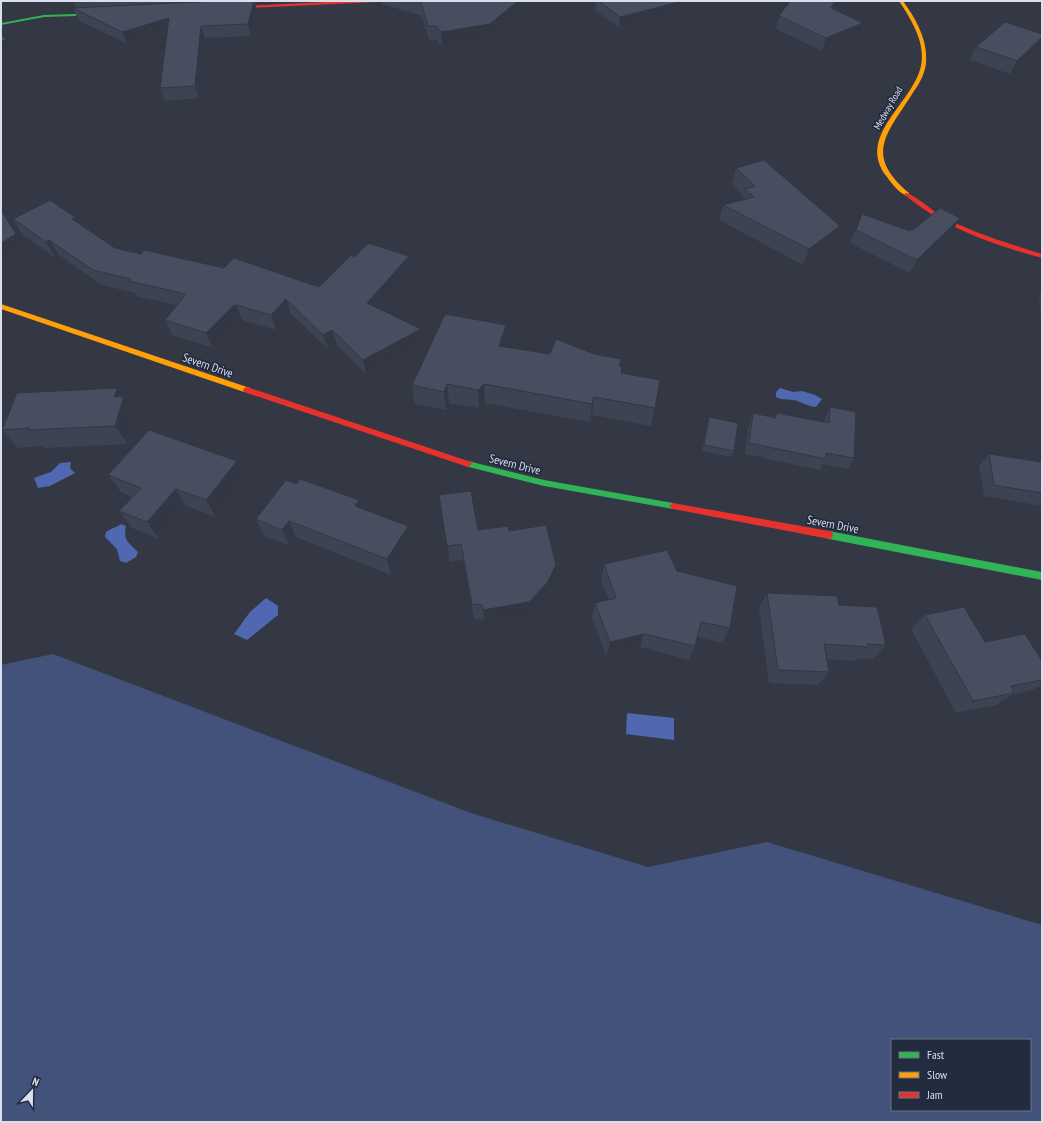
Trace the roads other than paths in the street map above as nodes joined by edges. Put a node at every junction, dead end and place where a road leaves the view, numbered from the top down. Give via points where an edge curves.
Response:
1 (376, 1) edge
2 (901, 1) edge
3 (213, 9) edge
4 (112, 14) edge
5 (1, 24) edge
6 (1042, 256) edge
7 (1, 306) edge
8 (1042, 576) edge

1 - 3 street
2 - 6 street, Medway Road via 920,32 922,72 882,139 880,157 887,174 904,194 946,220 1001,244
4 - 5 street via 44,16
7 - 8 street, Severn Drive via 458,462 544,483 705,511

